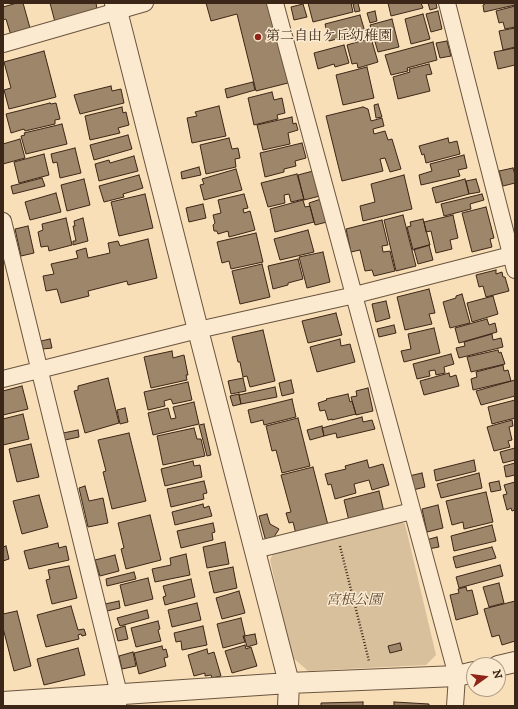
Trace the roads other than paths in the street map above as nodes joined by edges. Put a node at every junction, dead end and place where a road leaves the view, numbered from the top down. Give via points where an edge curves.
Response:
1 (145, 3) edge
2 (276, 3) edge
3 (447, 3) edge
4 (116, 7) edge
5 (3, 44) edge
6 (3, 220) edge
7 (514, 260) edge
8 (355, 295) junction
9 (198, 330) junction
10 (39, 370) junction
11 (3, 379) edge
12 (412, 511) junction
13 (255, 550) junction
14 (465, 674) edge
15 (289, 683) junction
16 (118, 700) edge
17 (3, 702) edge
18 (288, 706) edge
19 (455, 706) edge

1 - 4 street
2 - 8 street
3 - 7 street
4 - 5 street
4 - 9 street
6 - 10 street
7 - 8 street
8 - 9 street
8 - 12 street
9 - 10 street
9 - 13 street
10 - 11 street
10 - 16 street
12 - 13 street
12 - 14 street
13 - 15 street
14 - 15 street
14 - 19 street
15 - 16 street
15 - 18 street
16 - 17 street

